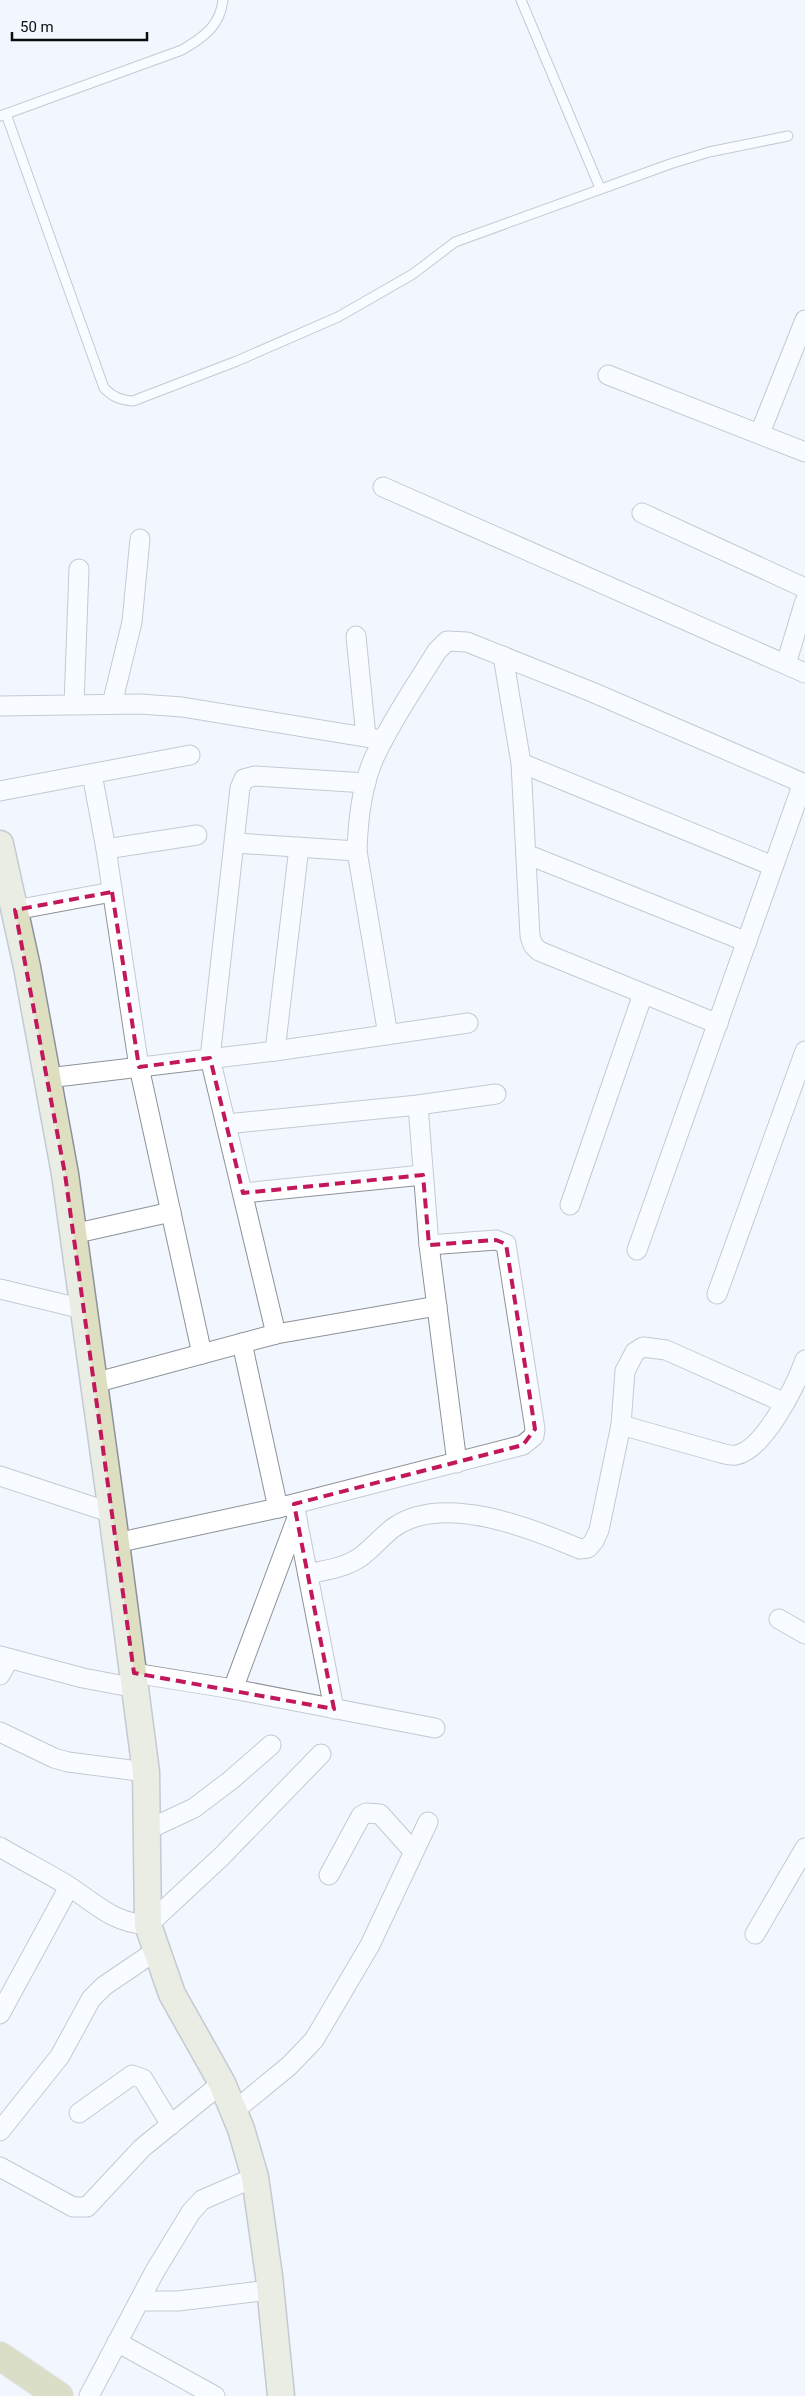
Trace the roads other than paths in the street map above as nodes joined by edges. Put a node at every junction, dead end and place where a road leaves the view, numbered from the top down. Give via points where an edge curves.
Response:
1 (223, 0) edge
2 (522, 0) edge
3 (3, 115) edge
4 (788, 136) dead end
5 (600, 188) junction
6 (805, 320) edge
7 (608, 375) dead end
8 (760, 433) junction
9 (805, 452) edge
10 (383, 487) dead end
11 (642, 513) dead end
12 (140, 539) dead end
13 (79, 569) dead end
14 (805, 588) edge
15 (805, 601) edge
16 (356, 636) dead end
17 (502, 656) junction
18 (786, 664) junction
19 (805, 672) edge
20 (74, 704) junction
21 (112, 704) junction
22 (0, 706) edge
23 (374, 738) junction
24 (190, 756) dead end
25 (522, 763) junction
26 (92, 774) junction
27 (366, 783) junction
28 (804, 783) edge
29 (0, 791) edge
30 (197, 835) dead end
31 (235, 843) junction
32 (0, 844) edge
33 (299, 847) junction
34 (106, 849) junction
35 (357, 852) junction
36 (526, 854) junction
37 (773, 866) junction
38 (112, 892) junction
39 (15, 910) junction
40 (747, 942) junction
41 (643, 994) junction
42 (468, 1023) dead end
43 (718, 1024) junction
44 (388, 1035) junction
45 (275, 1051) junction
46 (805, 1051) edge
47 (210, 1058) junction
48 (139, 1067) junction
49 (48, 1078) junction
50 (496, 1094) dead end
51 (418, 1105) junction
52 (226, 1124) junction
53 (423, 1175) junction
54 (243, 1193) junction
55 (570, 1205) dead end
56 (171, 1212) junction
57 (73, 1234) junction
58 (429, 1245) junction
59 (637, 1250) dead end
60 (0, 1289) edge
61 (717, 1294) dead end
62 (436, 1306) junction
63 (83, 1309) junction
64 (276, 1334) junction
65 (242, 1343) junction
66 (202, 1354) junction
67 (805, 1360) edge
68 (94, 1383) junction
69 (784, 1403) junction
70 (621, 1425) junction
71 (457, 1462) junction
72 (0, 1476) edge
73 (290, 1510) junction
74 (112, 1513) junction
75 (116, 1543) junction
76 (308, 1574) junction
77 (779, 1619) dead end
78 (805, 1634) edge
79 (4, 1657) edge
80 (0, 1675) edge
81 (135, 1681) junction
82 (234, 1689) junction
83 (334, 1709) junction
84 (435, 1728) dead end
85 (0, 1732) edge
86 (271, 1745) dead end
87 (321, 1754) dead end
88 (146, 1772) junction
89 (428, 1822) dead end
90 (147, 1830) junction
91 (0, 1847) edge
92 (805, 1848) edge
93 (414, 1852) junction
94 (329, 1875) dead end
95 (69, 1887) junction
96 (148, 1925) junction
97 (755, 1934) dead end
98 (157, 1950) junction
99 (0, 2014) edge
100 (222, 2083) junction
101 (234, 2111) junction
102 (79, 2113) dead end
103 (171, 2124) junction
104 (0, 2130) edge
105 (0, 2168) edge
106 (255, 2177) junction
107 (270, 2290) junction
108 (139, 2301) junction
109 (118, 2342) junction
110 (0, 2356) edge
111 (60, 2396) edge
112 (89, 2396) edge
113 (215, 2396) edge
114 (281, 2396) edge

1 - 3 lane via 222,11 214,26 182,50
2 - 5 lane
3 - 5 lane via 104,388 122,400 133,400 238,361 338,317 413,274 456,242
4 - 5 lane via 708,152
6 - 8 street
7 - 8 street
8 - 9 street
10 - 18 street
11 - 14 street
12 - 21 street via 132,622
13 - 20 street
15 - 18 street
16 - 23 street
17 - 23 street via 467,642 447,641 436,651 400,712
17 - 25 street
17 - 28 street
18 - 19 street
20 - 21 street
20 - 22 street
21 - 23 street via 182,707
23 - 27 street via 375,755
24 - 26 street
25 - 36 street
25 - 37 street
26 - 29 street
26 - 34 street
27 - 31 street via 248,776 240,788
27 - 35 street
28 - 37 street
30 - 34 street
31 - 33 street
31 - 47 street
32 - 39 main road
33 - 35 street
33 - 45 street
34 - 38 street
35 - 44 street
36 - 40 street
36 - 41 street via 533,945 539,951
37 - 40 street
38 - 39 street
38 - 48 street
39 - 49 main road
40 - 43 street
41 - 43 street
41 - 55 street
42 - 44 street
43 - 59 street
44 - 45 street
45 - 47 street
46 - 61 street
47 - 48 street
47 - 52 street
48 - 49 street
48 - 56 street
49 - 57 main road
50 - 51 street
51 - 52 street
51 - 53 street
52 - 54 street
53 - 54 street
53 - 58 street
54 - 64 street
56 - 57 street
56 - 66 street
57 - 63 main road
58 - 62 street
58 - 71 street via 496,1240 506,1244 535,1429 534,1436 523,1446
60 - 63 street
62 - 64 street
62 - 71 street
63 - 68 main road
64 - 65 street
65 - 66 street
65 - 73 street
66 - 68 street
67 - 69 street
68 - 74 main road
69 - 70 street via 763,1435 749,1450 736,1455
69 - 70 street via 666,1350 643,1347 635,1352 625,1371
70 - 76 street via 598,1530 588,1548 580,1549 514,1523 462,1514 438,1514 415,1517 394,1527 359,1558 346,1565
71 - 73 street
72 - 74 street
73 - 75 street
73 - 76 street
73 - 82 street
74 - 75 main road
75 - 81 main road
76 - 83 street
77 - 78 street
79 - 80 street
79 - 81 street via 83,1678
81 - 82 street
81 - 88 main road
82 - 83 street
83 - 84 street
85 - 88 street via 68,1762
86 - 90 street via 194,1808
87 - 96 street via 222,1856
88 - 90 main road
89 - 93 street
90 - 96 main road
91 - 95 street
92 - 97 street
93 - 94 street via 380,1814 366,1813 361,1816
93 - 101 street via 370,1945 314,2040 282,2072
95 - 96 street via 118,1919
95 - 99 street
96 - 98 main road
98 - 100 main road via 172,1994
98 - 104 street via 104,1986 91,1999 60,2056
100 - 101 main road
100 - 103 street
101 - 106 main road
102 - 103 street via 132,2075 143,2080
103 - 105 street via 142,2148 87,2207 72,2207
106 - 107 main road
106 - 108 street via 202,2200 191,2212
107 - 108 street via 178,2301
107 - 114 main road
108 - 109 street
109 - 112 street
109 - 113 street
110 - 111 main road

